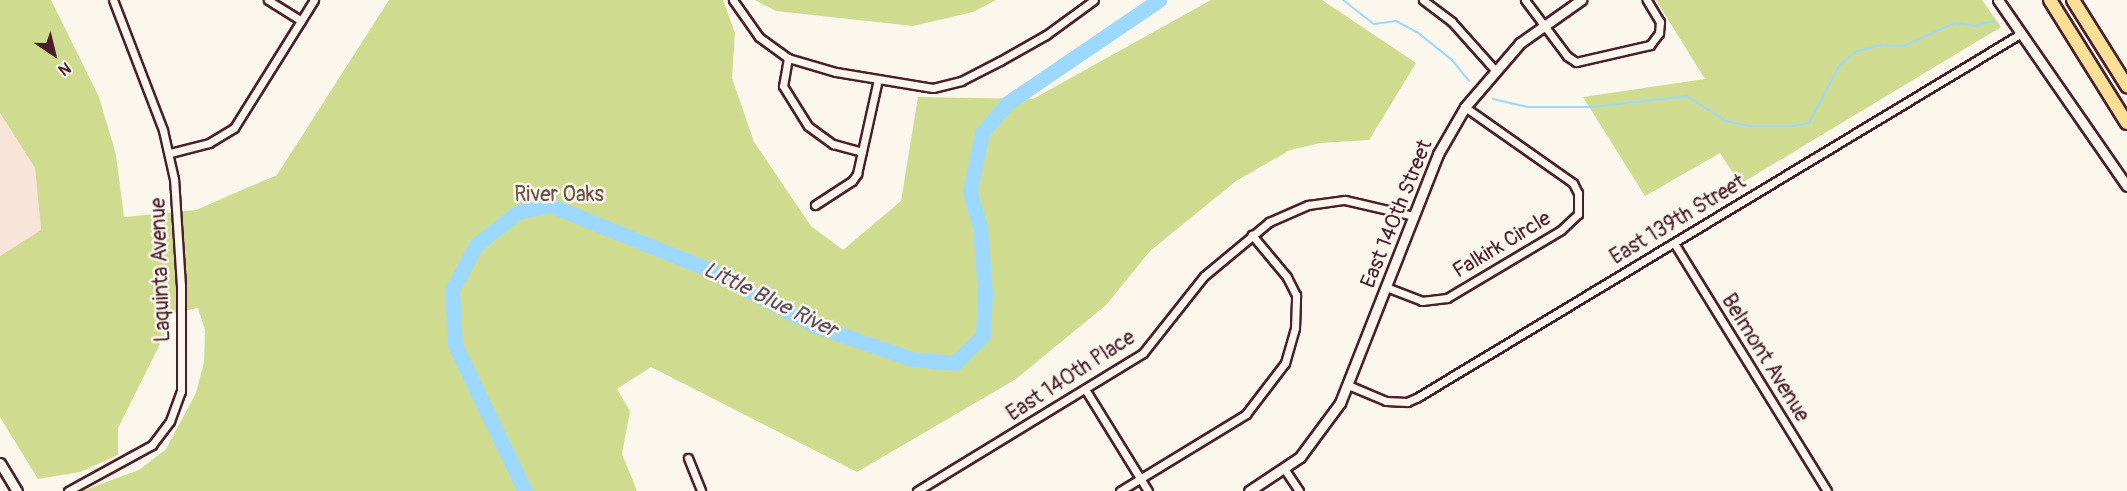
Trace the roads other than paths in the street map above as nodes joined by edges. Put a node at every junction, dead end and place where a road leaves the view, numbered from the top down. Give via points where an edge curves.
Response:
1 (113, 0) edge
2 (268, 0) edge
3 (314, 0) edge
4 (733, 0) edge
5 (1094, 0) edge
6 (1423, 0) edge
7 (1525, 0) edge
8 (1581, 0) edge
9 (1647, 0) edge
10 (1998, 0) edge
11 (2050, 0) edge
12 (2073, 0) edge
13 (301, 21) junction
14 (1544, 23) junction
15 (2020, 34) junction
16 (788, 58) junction
17 (1494, 69) junction
18 (878, 79) junction
19 (2127, 86) edge
20 (1465, 107) junction
21 (2127, 123) edge
22 (862, 152) junction
23 (170, 153) junction
24 (2127, 186) edge
25 (815, 205) dead end
26 (1414, 216) junction
27 (1252, 235) junction
28 (1674, 243) junction
29 (1386, 287) junction
30 (1348, 384) junction
31 (1085, 389) junction
32 (688, 458) dead end
33 (0, 463) edge
34 (1285, 470) junction
35 (1140, 478) junction
36 (18, 491) edge
37 (68, 491) edge
38 (701, 491) edge
39 (917, 491) edge
40 (1120, 491) edge
41 (1148, 491) edge
42 (1249, 491) edge
43 (1299, 491) edge
44 (1827, 491) edge

1 - 23 street, Laquinta Avenue
2 - 13 street
3 - 13 street
4 - 16 street via 759,37
5 - 18 street via 1046,35 961,81 933,88
6 - 17 street via 1452,22
7 - 14 street
8 - 14 street, East 140th Street
9 - 14 street via 1660,22 1656,39 1644,48 1617,50 1588,61 1576,62 1567,56
10 - 15 street
11 - 21 highway
12 - 19 highway
13 - 23 street via 234,128 209,144
14 - 17 street, East 140th Street
15 - 24 street
15 - 28 street, East 139th Street
16 - 18 street
16 - 22 street via 783,86 808,126 833,144
17 - 20 street, East 140th Street
18 - 22 street
20 - 26 street, East 140th Street via 1438,154
20 - 29 street, Falkirk Circle via 1573,183 1578,193 1578,214 1562,230 1448,298 1422,301
22 - 25 street via 852,181
23 - 37 street, Laquinta Avenue via 181,286 181,391 170,421 152,446
26 - 27 street, East 140th Place via 1364,202 1326,201 1285,213
26 - 29 street, East 140th Street
27 - 31 street, East 140th Place via 1204,276 1143,353
27 - 35 street via 1296,294 1295,328 1284,363 1246,414
28 - 30 street, East 139th Street via 1407,402 1386,401
28 - 44 street, Belmont Avenue
29 - 30 street, East 140th Street
30 - 34 street, East 140th Street via 1315,439
31 - 35 street
31 - 39 street, East 140th Place
32 - 38 street
33 - 36 street
34 - 42 street
34 - 43 street
35 - 40 street
35 - 41 street

